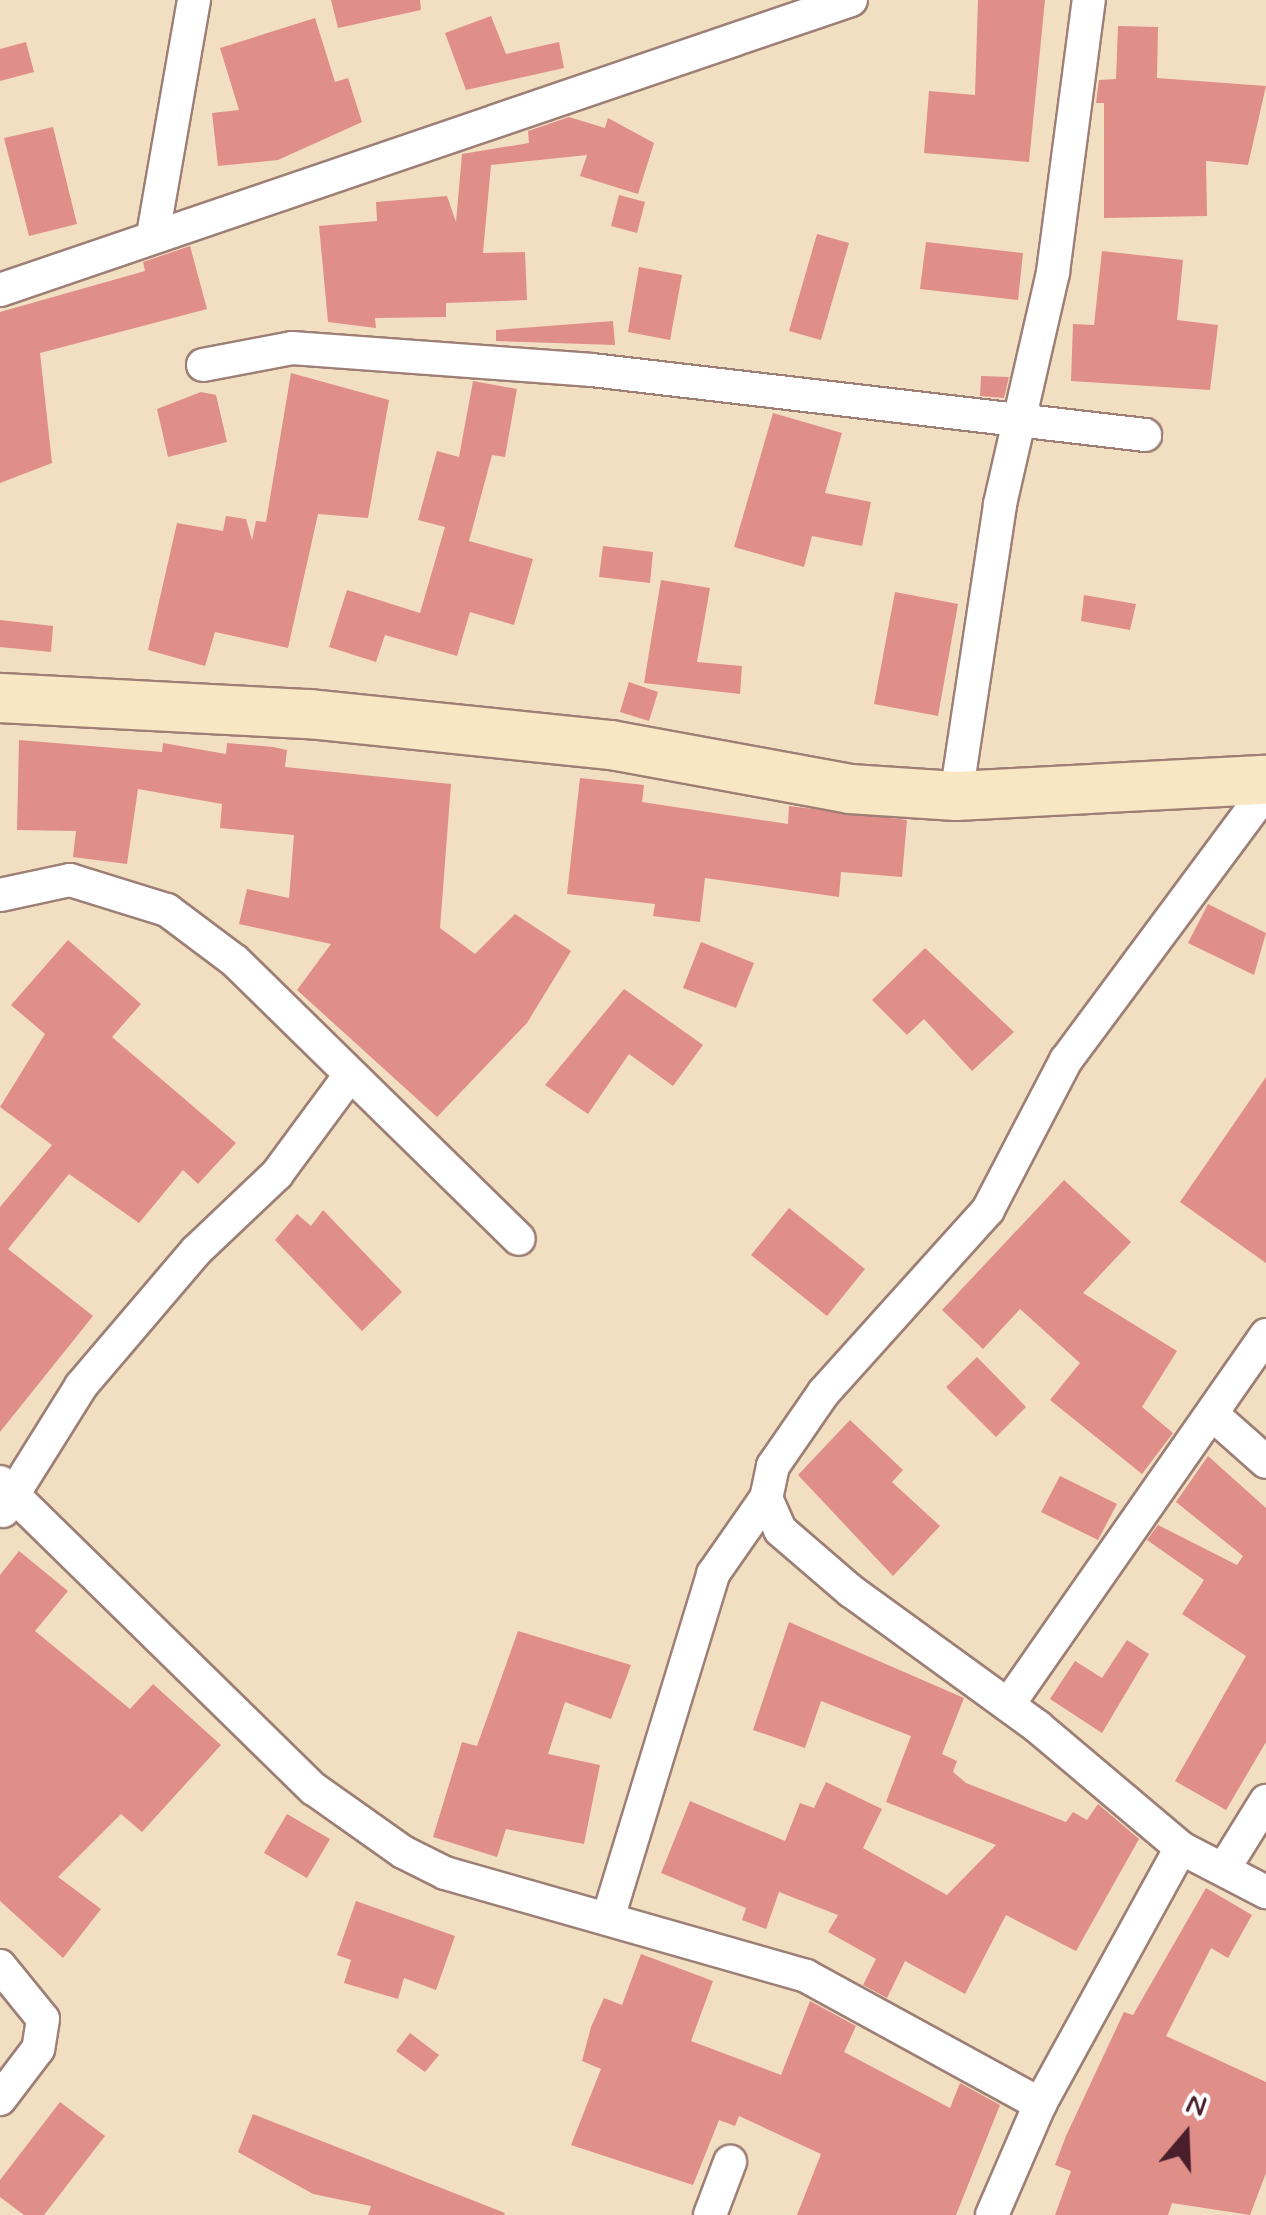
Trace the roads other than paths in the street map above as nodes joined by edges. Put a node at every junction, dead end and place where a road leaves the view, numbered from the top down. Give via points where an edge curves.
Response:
1 (194, 0) edge
2 (851, 0) edge
3 (1089, 0) edge
4 (153, 235) junction
5 (0, 290) edge
6 (203, 365) dead end
7 (1015, 426) junction
8 (1145, 435) dead end
9 (0, 698) edge
10 (1266, 780) edge
11 (1266, 792) edge
12 (956, 796) junction
13 (0, 895) edge
14 (347, 1079) junction
15 (519, 1239) dead end
16 (1266, 1335) edge
17 (1212, 1414) junction
18 (1266, 1462) edge
19 (4, 1498) edge
20 (766, 1498) junction
21 (1008, 1705) junction
22 (1266, 1801) edge
23 (1182, 1848) junction
24 (1226, 1867) junction
25 (1266, 1892) edge
26 (609, 1915) junction
27 (0, 1966) edge
28 (0, 2099) edge
29 (1040, 2104) junction
30 (730, 2162) dead end
31 (710, 2215) edge
32 (992, 2215) edge

1 - 4 street
2 - 4 street
3 - 7 street via 1052,272
4 - 5 street
6 - 7 street via 292,348 592,370 824,393
7 - 8 street
7 - 12 street
9 - 12 street via 573,741 850,789
10 - 12 street
11 - 20 street via 1066,1060 1017,1138 988,1210 824,1392 773,1466
13 - 14 street via 70,880 167,910 234,961
14 - 15 street
14 - 19 street via 278,1174 196,1251 81,1386
16 - 17 street
17 - 18 street
17 - 21 street
19 - 26 street via 368,1830 444,1873
20 - 21 street via 794,1542
20 - 26 street via 713,1574
21 - 23 street
22 - 24 street
23 - 24 street
23 - 29 street
24 - 25 street
26 - 29 street via 806,1976
27 - 28 street via 43,2019 38,2049
29 - 32 street
30 - 31 street

